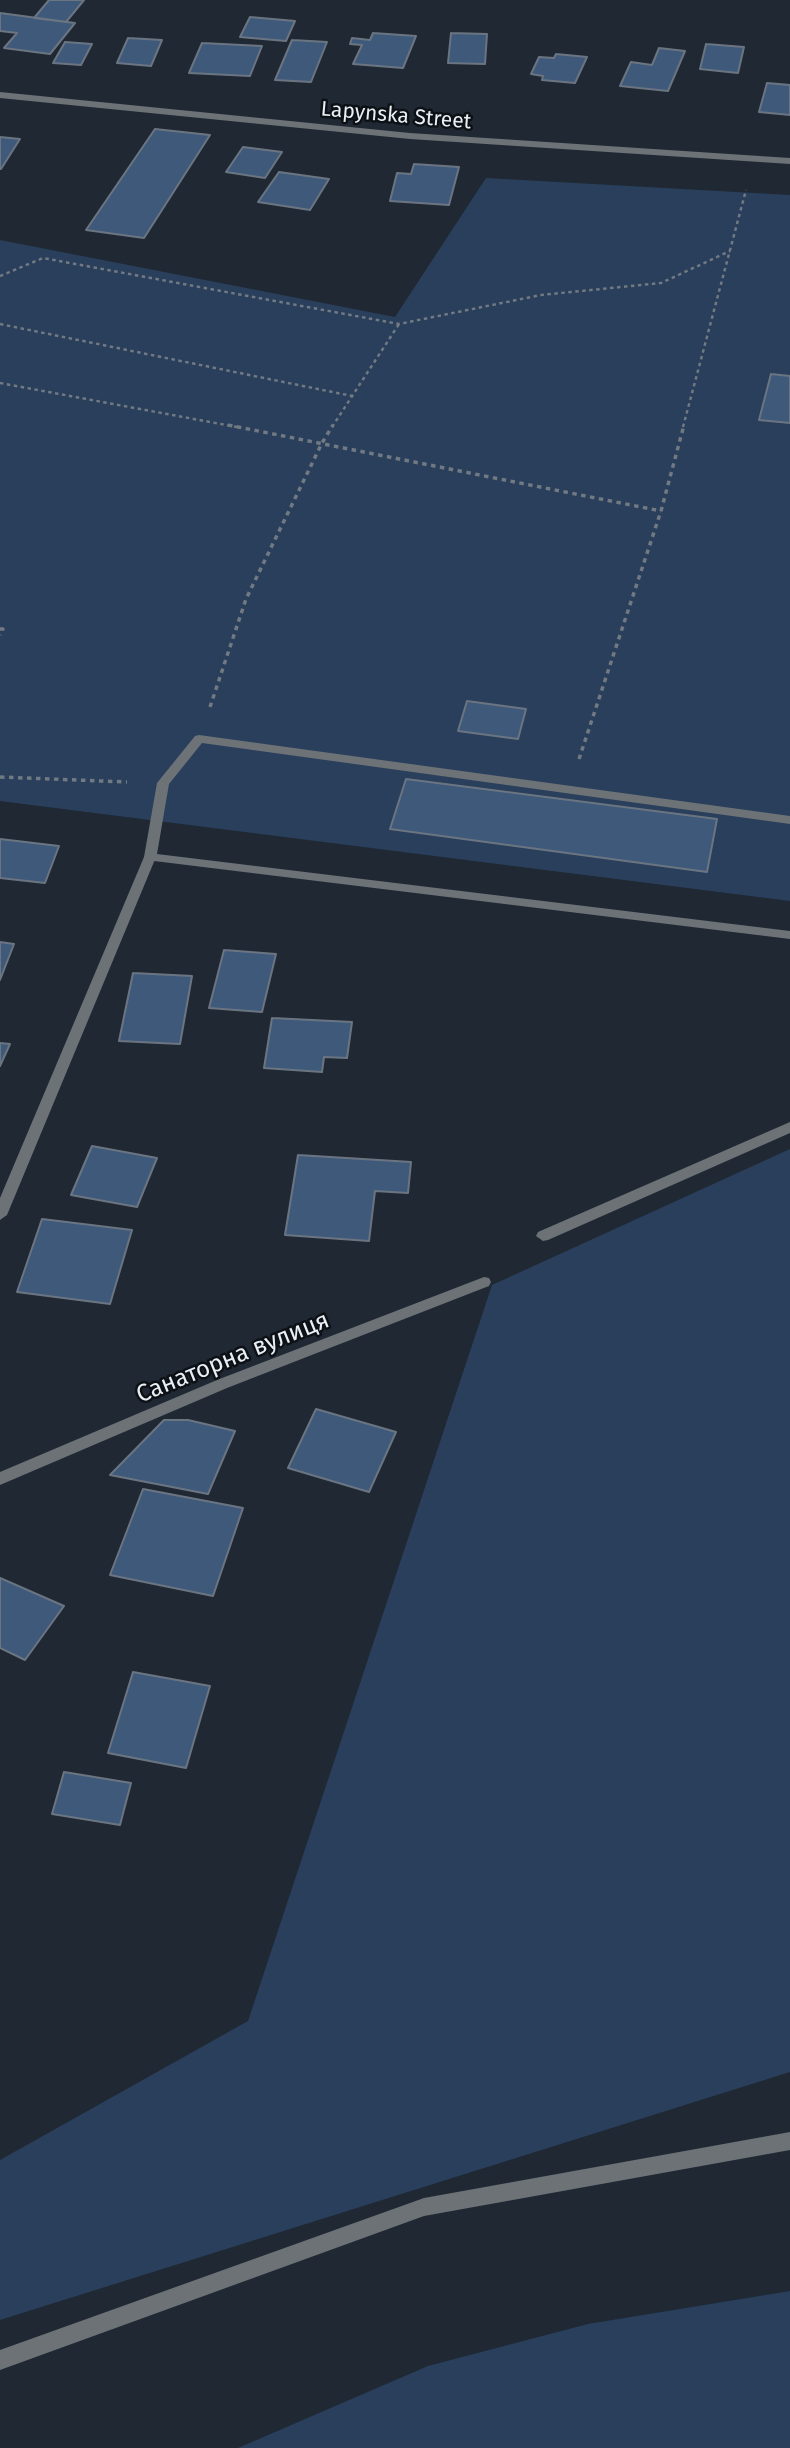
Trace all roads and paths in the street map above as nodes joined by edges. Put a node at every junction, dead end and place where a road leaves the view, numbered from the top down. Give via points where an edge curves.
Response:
1 (0, 95) edge
2 (754, 159) junction
3 (790, 161) edge
4 (730, 251) junction
5 (0, 275) edge
6 (0, 324) edge
7 (400, 324) junction
8 (0, 383) edge
9 (352, 396) junction
10 (322, 443) junction
11 (661, 511) junction
12 (0, 629) edge
13 (0, 635) edge
14 (199, 739) junction
15 (0, 777) edge
16 (163, 783) junction
17 (569, 789) junction
18 (790, 820) edge
19 (150, 857) junction
20 (790, 935) edge
21 (790, 1127) edge
22 (0, 1215) edge
23 (544, 1236) dead end
24 (484, 1282) dead end
25 (0, 1479) edge
26 (790, 2141) edge
27 (0, 2360) edge

1 - 2 street, Lapynska Street via 410,136
2 - 3 street, Lapynska Street
2 - 4 path
4 - 7 path via 661,283 541,295
4 - 11 path
5 - 7 path via 43,258
6 - 9 path
7 - 9 path
8 - 10 path
9 - 10 path
10 - 11 path
10 - 14 path via 246,599
11 - 17 path
12 - 13 path
14 - 16 street
14 - 17 street
15 - 16 path
16 - 19 street
17 - 18 street
19 - 20 street
19 - 22 street
21 - 23 street
24 - 25 street, Санаторна вулиця via 222,1384
26 - 27 street via 424,2207

